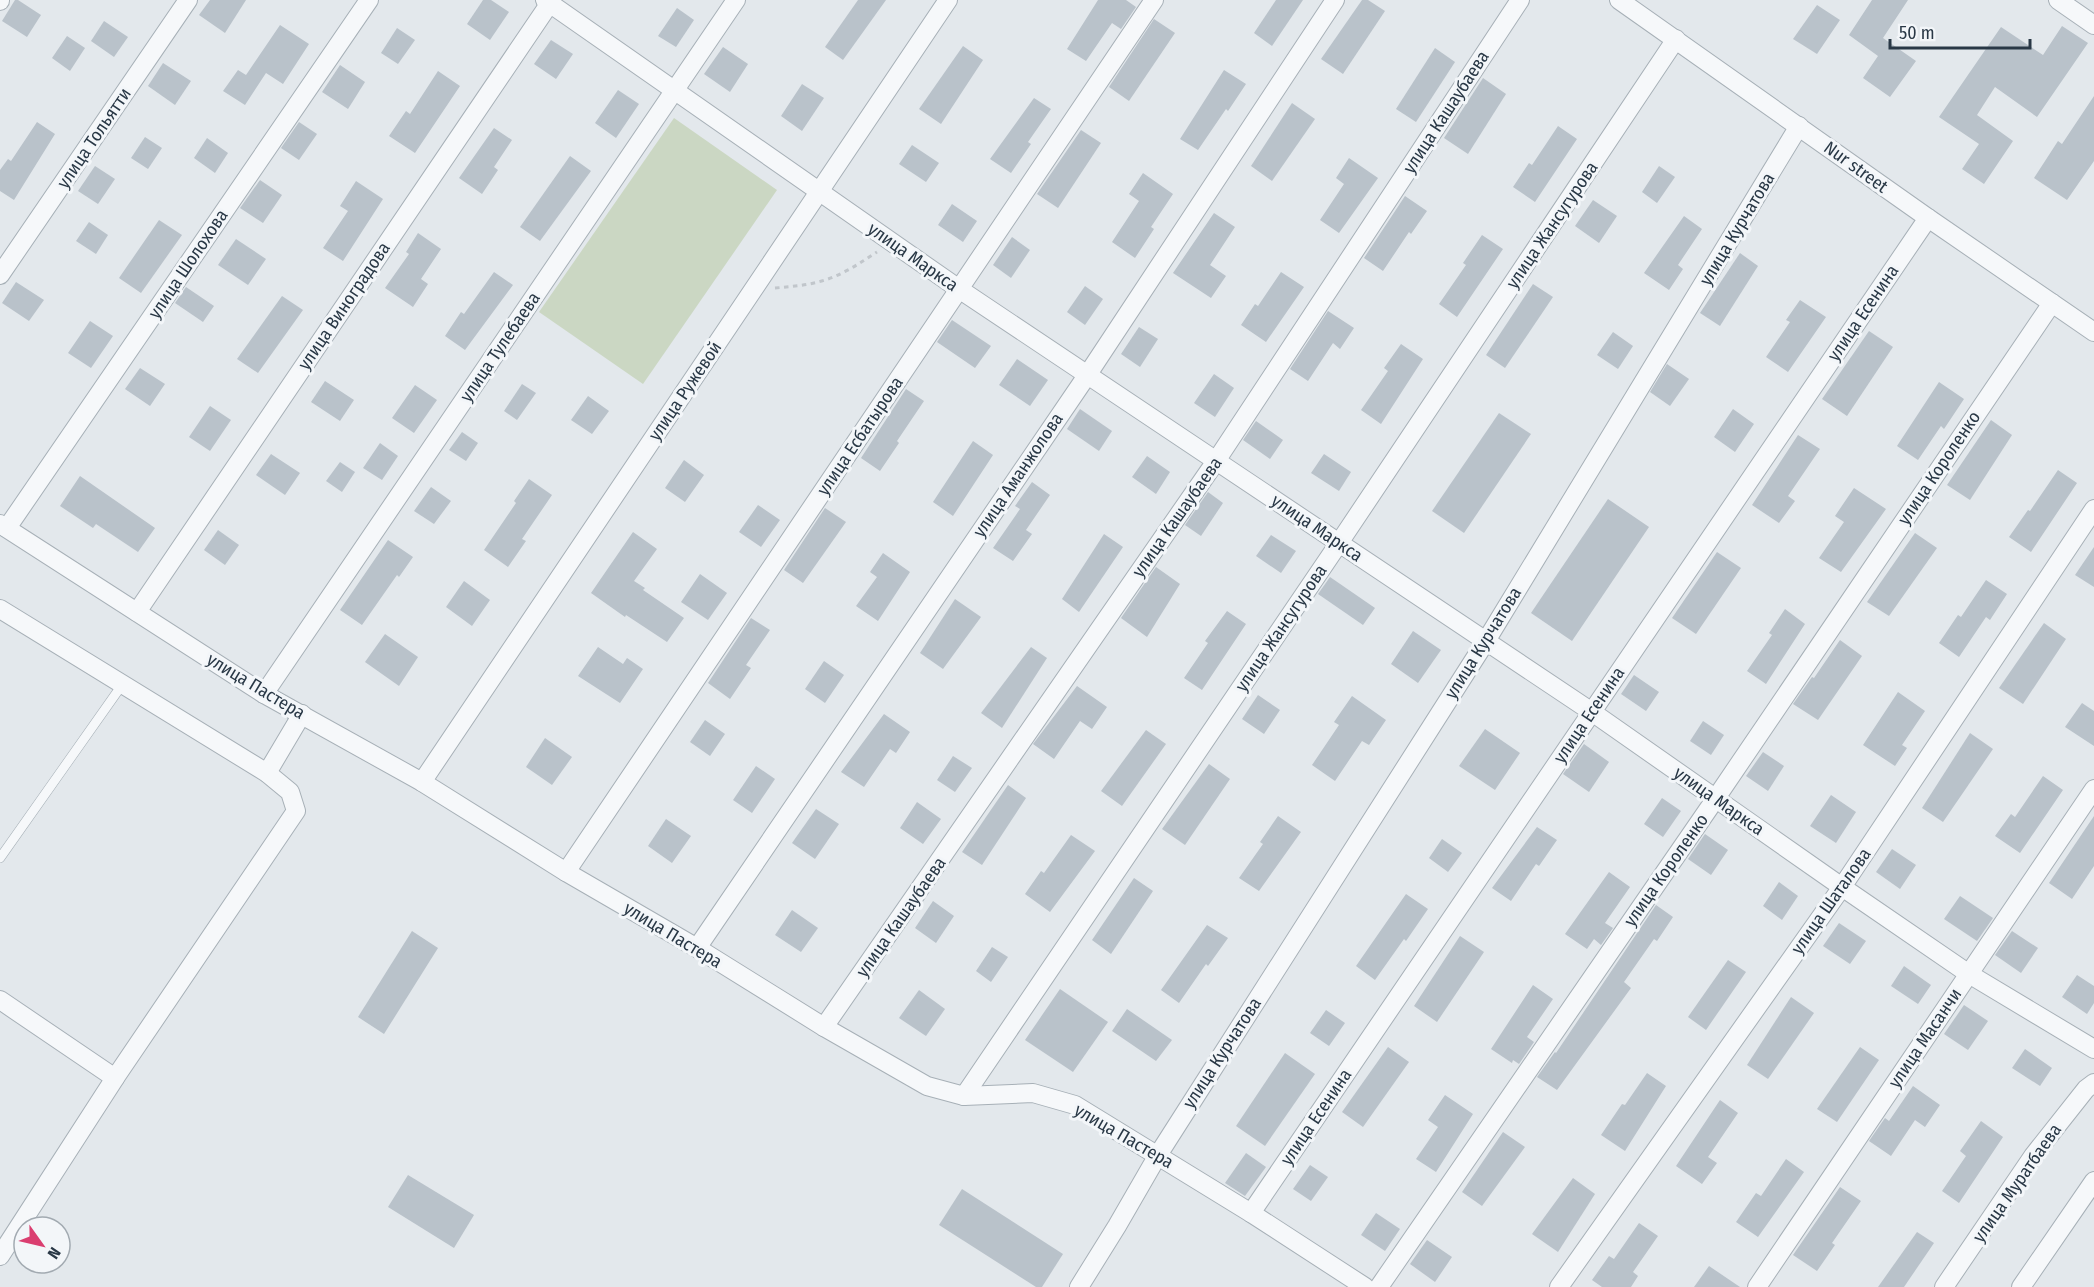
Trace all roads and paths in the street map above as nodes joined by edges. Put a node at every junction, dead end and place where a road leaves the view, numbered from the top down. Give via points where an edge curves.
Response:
1 (188, 0) edge
2 (369, 0) edge
3 (736, 0) edge
4 (948, 0) edge
5 (1154, 0) edge
6 (1335, 0) edge
7 (1520, 0) edge
8 (1619, 0) edge
9 (2058, 0) edge
10 (549, 1) edge
11 (2094, 25) edge
12 (1676, 39) junction
13 (674, 91) junction
14 (1799, 126) junction
15 (818, 192) junction
16 (1928, 218) junction
17 (893, 244) junction
18 (0, 275) edge
19 (959, 289) junction
20 (752, 291) junction
21 (2052, 303) junction
22 (2094, 332) edge
23 (1088, 374) junction
24 (1216, 461) junction
25 (2094, 509) edge
26 (4, 526) edge
27 (1339, 543) junction
28 (0, 609) edge
29 (137, 612) junction
30 (1486, 641) junction
31 (122, 685) junction
32 (264, 694) junction
33 (1592, 712) junction
34 (302, 714) junction
35 (267, 772) junction
36 (422, 782) junction
37 (2094, 789) edge
38 (1716, 798) junction
39 (0, 858) edge
40 (566, 872) junction
41 (1842, 887) junction
42 (697, 948) junction
43 (1969, 974) junction
44 (0, 1000) edge
45 (824, 1027) junction
46 (2094, 1049) edge
47 (115, 1078) junction
48 (2094, 1083) edge
49 (964, 1096) junction
50 (1158, 1155) junction
51 (2094, 1181) edge
52 (1251, 1213) junction
53 (0, 1256) edge
54 (1079, 1287) edge
55 (1365, 1287) edge
56 (1379, 1287) edge
57 (1559, 1287) edge
58 (1757, 1287) edge
59 (1944, 1287) edge
60 (2021, 1287) edge

1 - 18 street, улица Тольятти
2 - 26 street, улица Шолохова
3 - 13 street, улица Тулебаева
4 - 15 street, улица Ружевой
5 - 19 street, улица Есбатырова
6 - 23 street, улица Аманжолова
7 - 24 street, улица Кашаубаева
8 - 12 street, Nur street
9 - 11 street
10 - 13 street, улица Маркса
10 - 29 street, улица Виноградова
12 - 14 street, Nur street
12 - 27 street, улица Жансугурова
13 - 15 street, улица Маркса
13 - 32 street, улица Тулебаева
14 - 16 street, Nur street
14 - 30 street, улица Курчатова
15 - 17 street, улица Маркса
15 - 20 street, улица Ружевой
16 - 21 street, Nur street
16 - 33 street, улица Есенина
17 - 19 street, улица Маркса
17 - 20 path via 826,280
19 - 23 street, улица Маркса
19 - 40 street, улица Есбатырова
20 - 36 street, улица Ружевой
21 - 22 street, Nur street
21 - 38 street, улица Короленко
23 - 24 street, улица Маркса
23 - 42 street, улица Аманжолова
24 - 27 street, улица Маркса
24 - 45 street, улица Кашаубаева
25 - 41 street, улица Шаталова
26 - 29 street, улица Пастера
27 - 30 street, улица Маркса
27 - 49 street, улица Жансугурова
28 - 31 street
29 - 32 street, улица Пастера
30 - 33 street, улица Маркса
30 - 50 street, улица Курчатова
31 - 35 street
31 - 39 lane
32 - 34 street, улица Пастера
33 - 38 street, улица Маркса
33 - 52 street, улица Есенина
34 - 35 street
34 - 36 street, улица Пастера
35 - 47 street via 290,792 296,811
36 - 40 street, улица Пастера
37 - 43 street, улица Масанчи
38 - 41 street, улица Маркса
38 - 56 street, улица Короленко
40 - 42 street, улица Пастера
41 - 43 street, улица Маркса
41 - 57 street, улица Шаталова
42 - 45 street, улица Пастера
43 - 46 street, улица Маркса
43 - 58 street, улица Масанчи
44 - 47 street
45 - 49 street, улица Пастера via 927,1086
47 - 53 street
48 - 59 street, улица Муратбаева via 2033,1156
49 - 50 street, улица Пастера via 1033,1093 1075,1105
50 - 52 street, улица Пастера
50 - 54 street, улица Курчатова
51 - 60 street
52 - 55 street, улица Пастера

